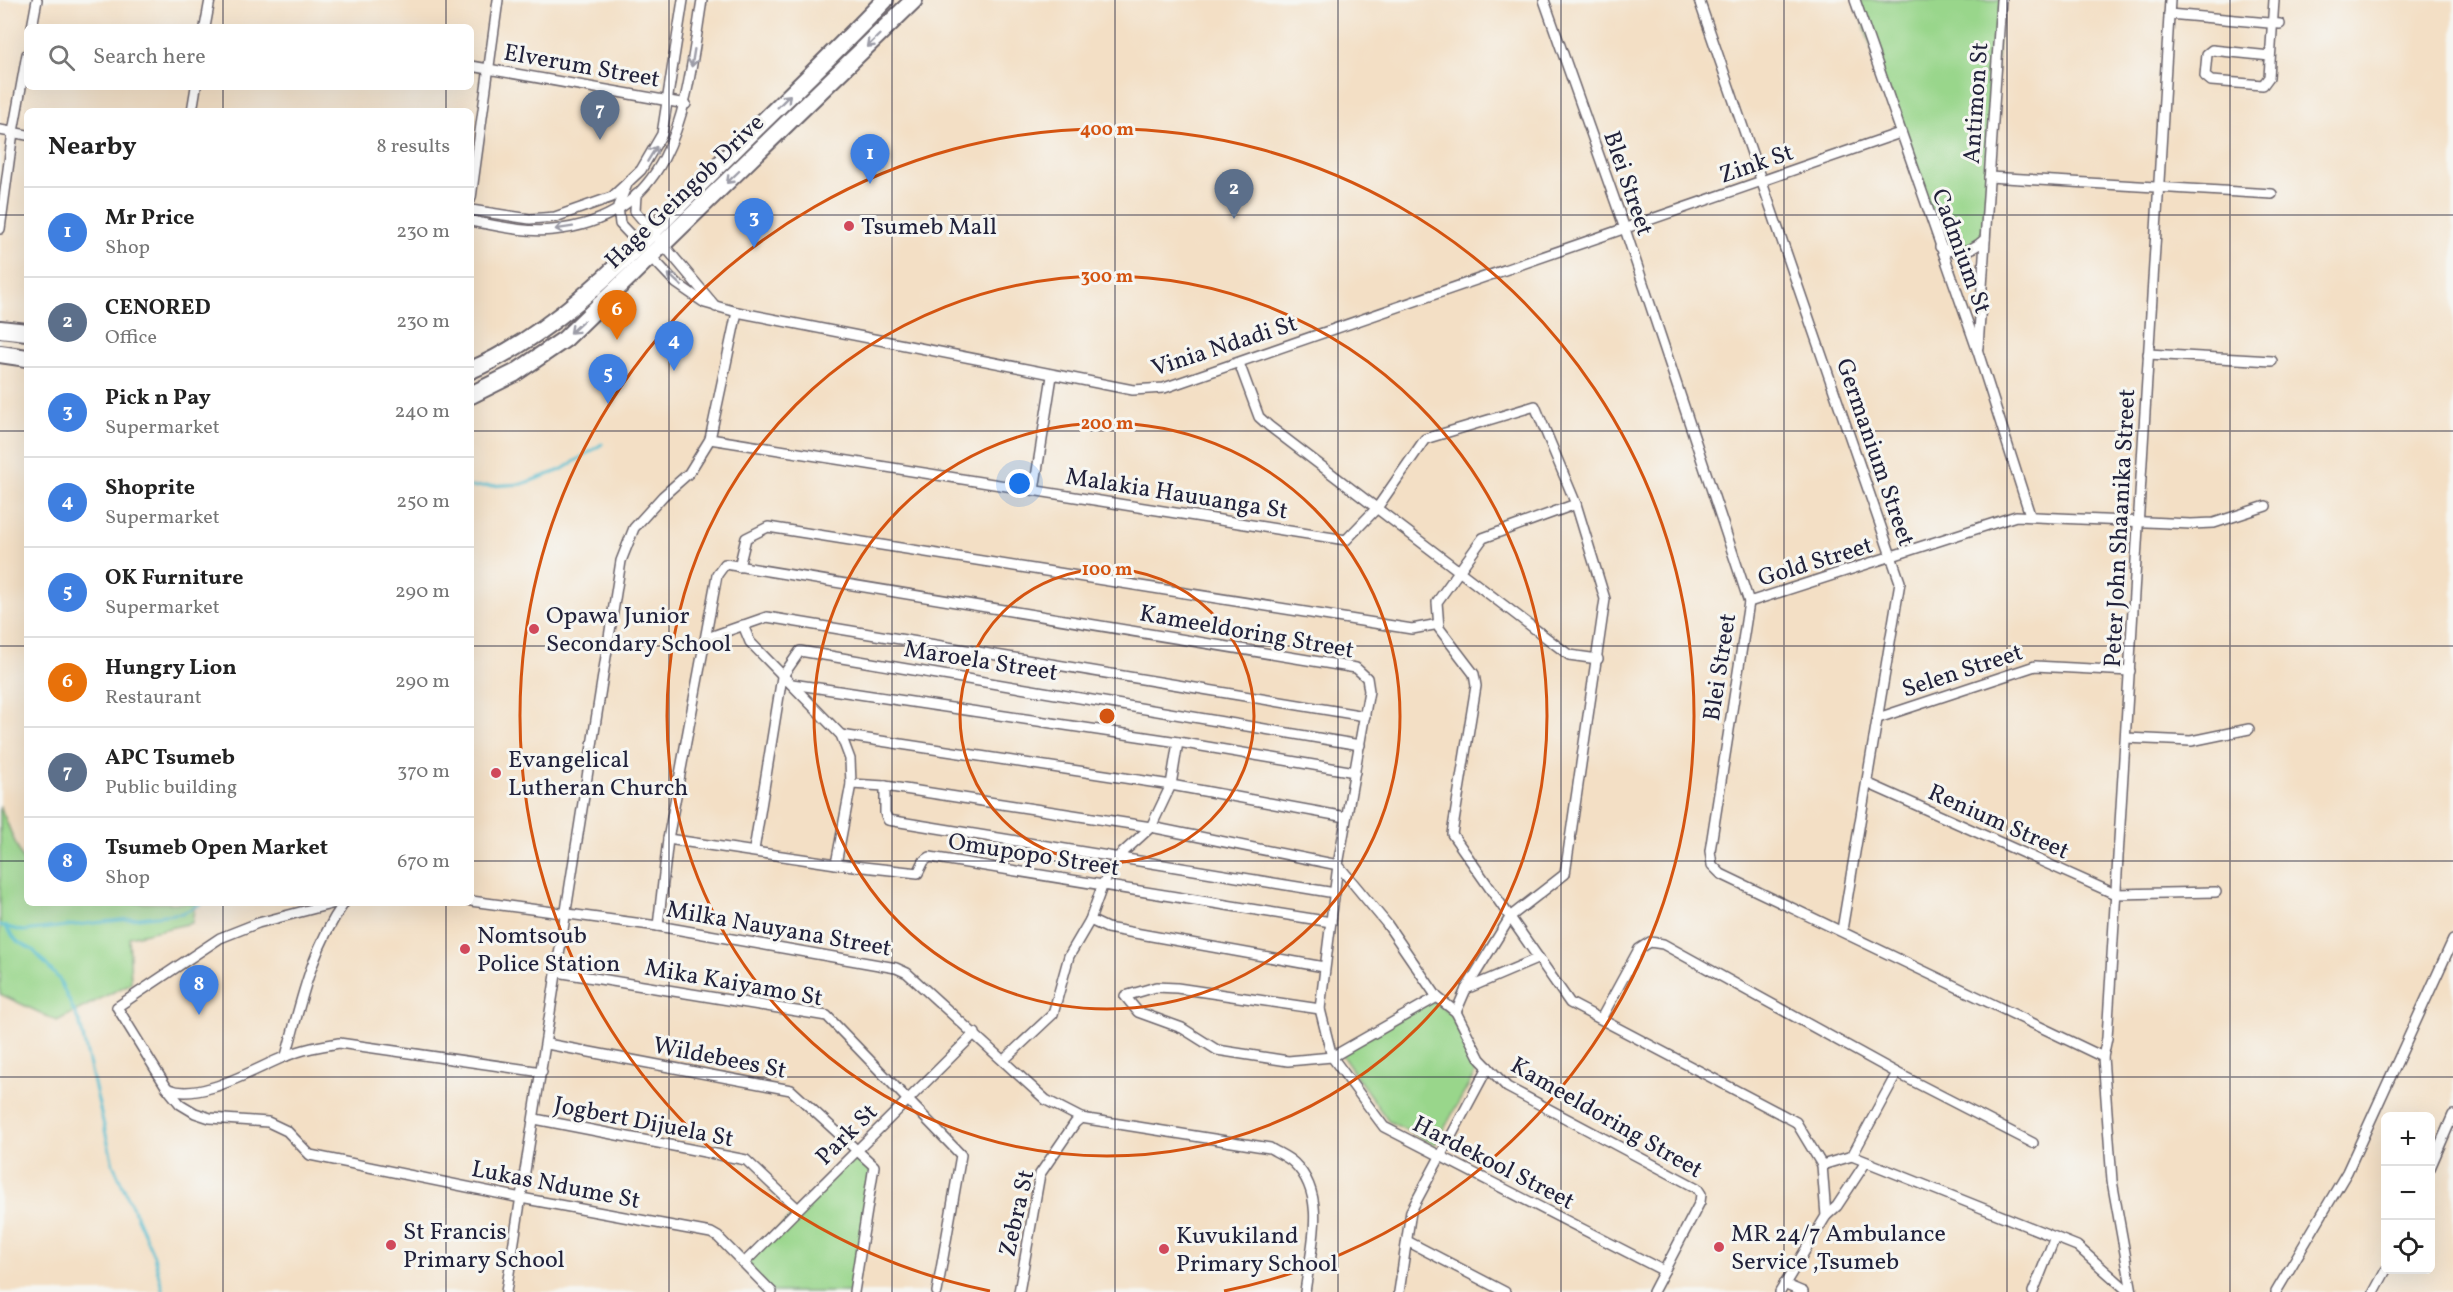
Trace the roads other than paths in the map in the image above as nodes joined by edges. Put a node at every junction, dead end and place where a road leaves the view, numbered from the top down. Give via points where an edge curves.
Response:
1 (37, 0) edge
2 (210, 0) edge
3 (498, 0) edge
4 (683, 0) edge
5 (702, 0) edge
6 (885, 0) edge
7 (914, 0) edge
8 (1544, 0) edge
9 (1700, 0) edge
10 (1855, 0) edge
11 (2001, 0) edge
12 (2170, 0) edge
13 (2274, 0) edge
14 (2169, 14) junction
15 (2275, 23) junction
16 (33, 24) edge
17 (206, 24) edge
18 (2270, 56) junction
19 (474, 66) edge
20 (489, 68) junction
21 (24, 71) edge
22 (196, 90) edge
23 (668, 100) junction
24 (686, 104) junction
25 (192, 108) edge
26 (0, 130) edge
27 (13, 132) junction
28 (1900, 133) junction
29 (24, 134) edge
30 (474, 176) edge
31 (1989, 177) junction
32 (1762, 181) junction
33 (2158, 187) junction
34 (2272, 194) dead end
35 (636, 195) junction
36 (619, 203) junction
37 (474, 210) edge
38 (635, 211) junction
39 (598, 220) junction
40 (474, 221) edge
41 (620, 224) junction
42 (0, 229) edge
43 (1625, 229) junction
44 (659, 237) junction
45 (1985, 239) junction
46 (1940, 247) junction
47 (645, 250) junction
48 (716, 307) junction
49 (737, 312) junction
50 (0, 329) edge
51 (24, 332) edge
52 (1978, 352) junction
53 (0, 354) edge
54 (2148, 354) junction
55 (24, 358) edge
56 (2272, 361) dead end
57 (1239, 363) junction
58 (474, 368) edge
59 (1052, 376) junction
60 (474, 393) edge
61 (710, 439) junction
62 (1034, 490) junction
63 (1576, 504) junction
64 (2266, 506) dead end
65 (1377, 508) junction
66 (2030, 515) junction
67 (2138, 522) junction
68 (1892, 558) junction
69 (739, 567) junction
70 (1459, 570) junction
71 (1749, 602) junction
72 (1439, 624) junction
73 (743, 625) junction
74 (707, 638) junction
75 (1598, 659) junction
76 (2130, 671) junction
77 (782, 677) junction
78 (792, 684) junction
79 (1365, 716) junction
80 (1878, 718) junction
81 (2249, 729) dead end
82 (841, 735) junction
83 (2126, 738) junction
84 (1178, 742) junction
85 (1360, 745) junction
86 (1355, 772) junction
87 (1867, 783) junction
88 (851, 784) junction
89 (1171, 785) junction
90 (885, 786) junction
91 (1346, 817) junction
92 (1151, 827) junction
93 (668, 839) junction
94 (754, 850) junction
95 (1119, 856) junction
96 (836, 864) junction
97 (1338, 865) junction
98 (1102, 884) junction
99 (2216, 892) dead end
100 (1335, 893) junction
101 (2115, 894) junction
102 (474, 901) edge
103 (323, 906) edge
104 (342, 906) edge
105 (566, 912) junction
106 (1511, 916) junction
107 (1090, 920) junction
108 (1331, 922) junction
109 (657, 926) junction
110 (1842, 930) junction
111 (2453, 940) edge
112 (1539, 958) junction
113 (1324, 967) junction
114 (557, 972) junction
115 (1466, 989) junction
116 (1437, 997) junction
117 (1320, 1009) junction
118 (1456, 1012) junction
119 (1602, 1017) junction
120 (975, 1033) junction
121 (547, 1044) junction
122 (286, 1056) junction
123 (2103, 1057) junction
124 (1332, 1058) junction
125 (1004, 1060) junction
126 (1488, 1067) junction
127 (542, 1072) junction
128 (1898, 1072) junction
129 (167, 1088) junction
130 (908, 1100) junction
131 (2453, 1115) edge
132 (1081, 1118) junction
133 (535, 1119) junction
134 (2033, 1143) dead end
135 (858, 1150) junction
136 (1441, 1156) junction
137 (1852, 1156) junction
138 (1866, 1162) junction
139 (1822, 1165) junction
140 (2431, 1166) edge
141 (521, 1198) junction
142 (798, 1209) junction
143 (1826, 1216) junction
144 (2055, 1237) junction
145 (1407, 1241) junction
146 (744, 1263) junction
147 (1664, 1271) junction
148 (2383, 1274) edge
149 (1782, 1288) edge
150 (506, 1292) edge
151 (772, 1292) edge
152 (854, 1292) edge
153 (937, 1292) edge
154 (1019, 1292) edge
155 (1305, 1292) edge
156 (1399, 1292) edge
157 (1505, 1292) edge
158 (1653, 1292) edge
159 (1803, 1292) edge
160 (2034, 1292) edge
161 (2130, 1292) edge
162 (2276, 1292) edge
163 (2374, 1292) edge

1 - 16 street
2 - 17 street
3 - 20 street
4 - 23 street
5 -> 24 street
44 -> 6 highway, Hage Geingob Drive
7 -> 44 highway, Hage Geingob Drive
8 - 43 street, Blei Street
9 - 32 street, Germanium Street
10 - 28 street, Cadmium St
11 - 31 street, Antimon St
12 - 14 street, Peter John Shaanika Street
13 - 15 street
14 - 15 street
14 - 33 street, Peter John Shaanika Street
15 - 18 street
18 - 18 street via 2269,77 2263,85 2211,81 2205,76 2207,54 2212,50
19 - 20 street, Elverum Street
20 - 23 street, Elverum Street
20 - 30 street
21 - 27 street
22 - 25 street
23 - 24 street, Elverum Street
36 -> 23 street via 628,183 653,153 662,134
24 - 35 street via 670,150
26 - 27 street
27 - 29 street
27 - 42 street
28 - 32 street, Zink St
28 - 46 street, Cadmium St
31 - 33 street
31 - 45 street, Antimon St
32 - 43 street, Zink St
32 - 68 street, Germanium Street
33 - 34 street
33 - 54 street, Peter John Shaanika Street
35 - 36 street
35 - 38 street
36 - 37 street via 596,204 530,219
36 - 38 street
36 - 39 street
36 - 41 street
38 - 44 street
39 -> 40 street via 552,230
39 - 41 street via 610,218
41 - 47 street, Vinia Ndadi St
43 - 57 street, Vinia Ndadi St
43 - 71 street, Blei Street
44 - 47 highway, Hage Geingob Drive
44 - 48 street
45 - 46 street via 1971,250 1950,252
45 - 52 street, Antimon St
46 - 52 street, Cadmium St
48 -> 47 street, Vinia Ndadi St via 676,283
47 - 58 highway, Hage Geingob Drive via 515,348
47 -> 60 highway, Hage Geingob Drive via 565,339 515,373
48 - 49 street, Vinia Ndadi St
49 - 59 street, Vinia Ndadi St
49 - 61 street
50 - 51 highway
52 - 66 street, Cadmium St
53 - 55 highway
54 - 56 street
54 - 67 street, Peter John Shaanika Street
57 - 59 street, Vinia Ndadi St via 1164,388 1133,390
57 - 65 street via 1259,417
59 - 62 street
61 - 62 street, Malakia Hauuanga St
61 - 105 street via 689,473 634,528 621,561
62 - 65 street, Malakia Hauuanga St via 1346,540
63 - 65 street via 1533,405 1425,439
63 - 70 street via 1483,538
63 - 75 street via 1605,599
64 - 67 street, Gold Street via 2214,523
65 - 70 street
66 - 67 street, Gold Street
66 - 68 street, Gold Street via 2016,516
67 - 76 street, Peter John Shaanika Street
68 - 71 street, Gold Street
68 - 80 street, Germanium Street via 1899,589
69 - 72 street via 746,538 768,527 1412,629
69 - 74 street via 725,564 717,575
69 - 79 street, Kameeldoring Street via 1356,668 1367,678
70 - 72 street via 1437,602
70 - 75 street via 1569,655
71 - 110 street, Blei Street via 1710,851 1712,865 1720,874
72 - 106 street via 1474,674 1476,686 1452,834
73 - 74 street
73 - 77 street via 746,638
73 - 79 street via 766,617
74 - 93 street
75 - 106 street via 1565,874
76 - 80 street, Selen Street via 2035,666
76 - 83 street, Peter John Shaanika Street
77 - 78 street
77 - 85 street, Maroela Street via 796,654 804,652
77 - 94 street, Maroela Street
78 - 82 street
78 - 84 street
79 - 85 street, Kameeldoring Street
80 - 87 street, Germanium Street
81 - 83 street via 2191,741
82 - 88 street via 850,759
82 - 89 street
83 - 101 street, Peter John Shaanika Street
84 - 86 street
84 - 89 street
85 - 86 street, Kameeldoring Street
86 - 91 street, Kameeldoring Street
87 - 101 street, Renium Street
87 - 110 street, Germanium Street
88 - 90 street
88 - 96 street
89 - 91 street
89 - 92 street
90 - 92 street
90 - 95 street via 888,820
91 - 97 street, Kameeldoring Street
92 - 95 street
92 - 97 street
93 - 94 street, Omupopo Street
93 - 109 street
94 - 96 street, Omupopo Street
95 - 98 street
95 - 100 street
96 - 98 street, Omupopo Street via 918,873 930,857
97 - 100 street
97 - 116 street, Kameeldoring Street via 1387,924
98 - 107 street
98 - 108 street, Omupopo Street
99 - 101 street
100 - 108 street
101 - 123 street, Peter John Shaanika Street
102 - 105 street, Milka Nauyana Street
103 - 129 street via 258,923 220,938 117,1007
104 - 122 street via 326,929 306,976
105 - 109 street, Milka Nauyana Street
105 - 114 street
106 - 112 street
106 - 115 street
107 - 113 street via 1107,928
107 - 125 street via 1069,956 1053,1014
108 - 113 street
109 - 120 street, Milka Nauyana Street via 896,968 919,981
110 - 123 street, Blei Street
111 - 162 street via 2347,1172
112 - 115 street
112 - 119 street via 1570,1003
113 - 117 street
114 - 121 street
114 - 130 street, Mika Kaiyamo St via 827,1016
115 - 118 street
116 - 118 street, Kameeldoring Street
116 - 124 street
117 - 124 street
117 - 124 street via 1177,988 1156,987 1125,996 1138,1012 1182,1028 1217,1050 1288,1061
118 - 126 street, Kameeldoring Street
119 - 128 street via 1639,949 1650,942 1663,944
119 - 139 street via 1791,1117
120 - 125 street, Milka Nauyana Street
120 - 130 street, Park St
121 - 127 street
121 - 135 street, Wildebees St via 791,1090
122 - 127 street via 339,1043
122 - 129 street via 219,1085 182,1094
123 - 161 street, Peter John Shaanika Street via 2112,1181
124 - 136 street, Hardekool Street via 1384,1127
125 - 132 street, Milka Nauyana Street via 1046,1100
126 - 136 street
126 - 147 street, Kameeldoring Street via 1507,1087 1697,1188 1701,1202
127 - 133 street
128 - 134 street
128 - 137 street
129 - 141 street, Lukas Ndume St via 180,1104 210,1118 253,1120 281,1127 310,1155
130 - 135 street, Park St
130 - 153 street, Mika Kaiyamo St via 961,1155
131 - 140 street
132 - 154 street, Zebra St via 1040,1174
132 - 155 street, Milka Nauyana Street via 1270,1149 1294,1164 1310,1188 1316,1210
133 - 141 street
133 - 142 street, Jogbert Dijuela St via 746,1160
135 - 142 street, Park St
135 - 152 street, Wildebees St via 875,1171
136 - 145 street via 1411,1211
136 - 147 street, Hardekool Street
137 - 138 street
137 - 139 street
138 - 143 street
138 - 144 street
139 - 143 street
141 - 146 street, Lukas Ndume St via 711,1233
141 - 150 street
142 - 146 street, Park St
143 - 149 street
144 - 160 street
144 - 161 street via 2077,1246
145 - 156 street
145 - 157 street
146 - 151 street, Lukas Ndume St
147 - 158 street, Kameeldoring Street
148 - 163 street
149 - 159 street

